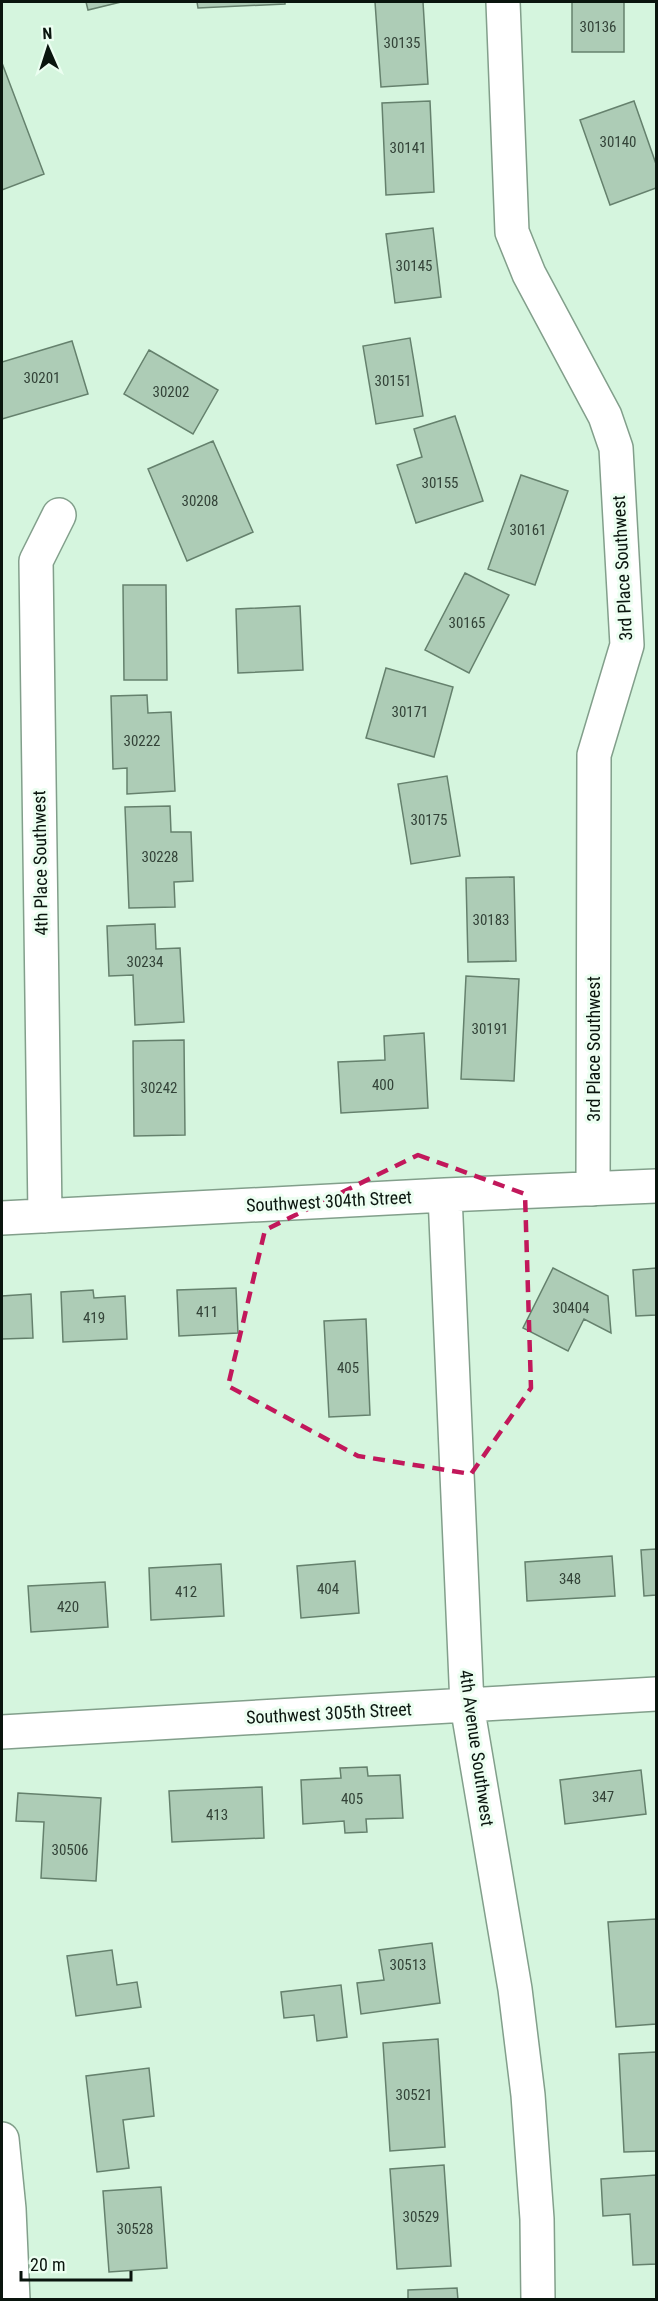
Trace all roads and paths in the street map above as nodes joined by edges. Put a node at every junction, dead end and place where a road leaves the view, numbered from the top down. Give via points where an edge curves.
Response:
1 (502, 2) edge
2 (59, 515) dead end
3 (657, 1186) edge
4 (593, 1189) junction
5 (445, 1195) junction
6 (45, 1216) junction
7 (2, 1218) edge
8 (657, 1694) edge
9 (467, 1705) junction
10 (2, 1732) edge
11 (2, 2139) edge
12 (13, 2300) edge
13 (538, 2300) edge

1 - 4 street, 3rd Place Southwest via 512,232 529,274 605,416 616,448 627,645 594,756
2 - 6 street, 4th Place Southwest via 36,561
3 - 4 street, Southwest 304th Street
4 - 5 street, Southwest 304th Street
5 - 6 street, Southwest 304th Street
5 - 9 street, 4th Avenue Southwest
6 - 7 street, Southwest 304th Street
8 - 9 street, Southwest 305th Street
9 - 10 street, Southwest 305th Street
9 - 13 street, 4th Avenue Southwest via 515,1989 528,2095
11 - 12 street

